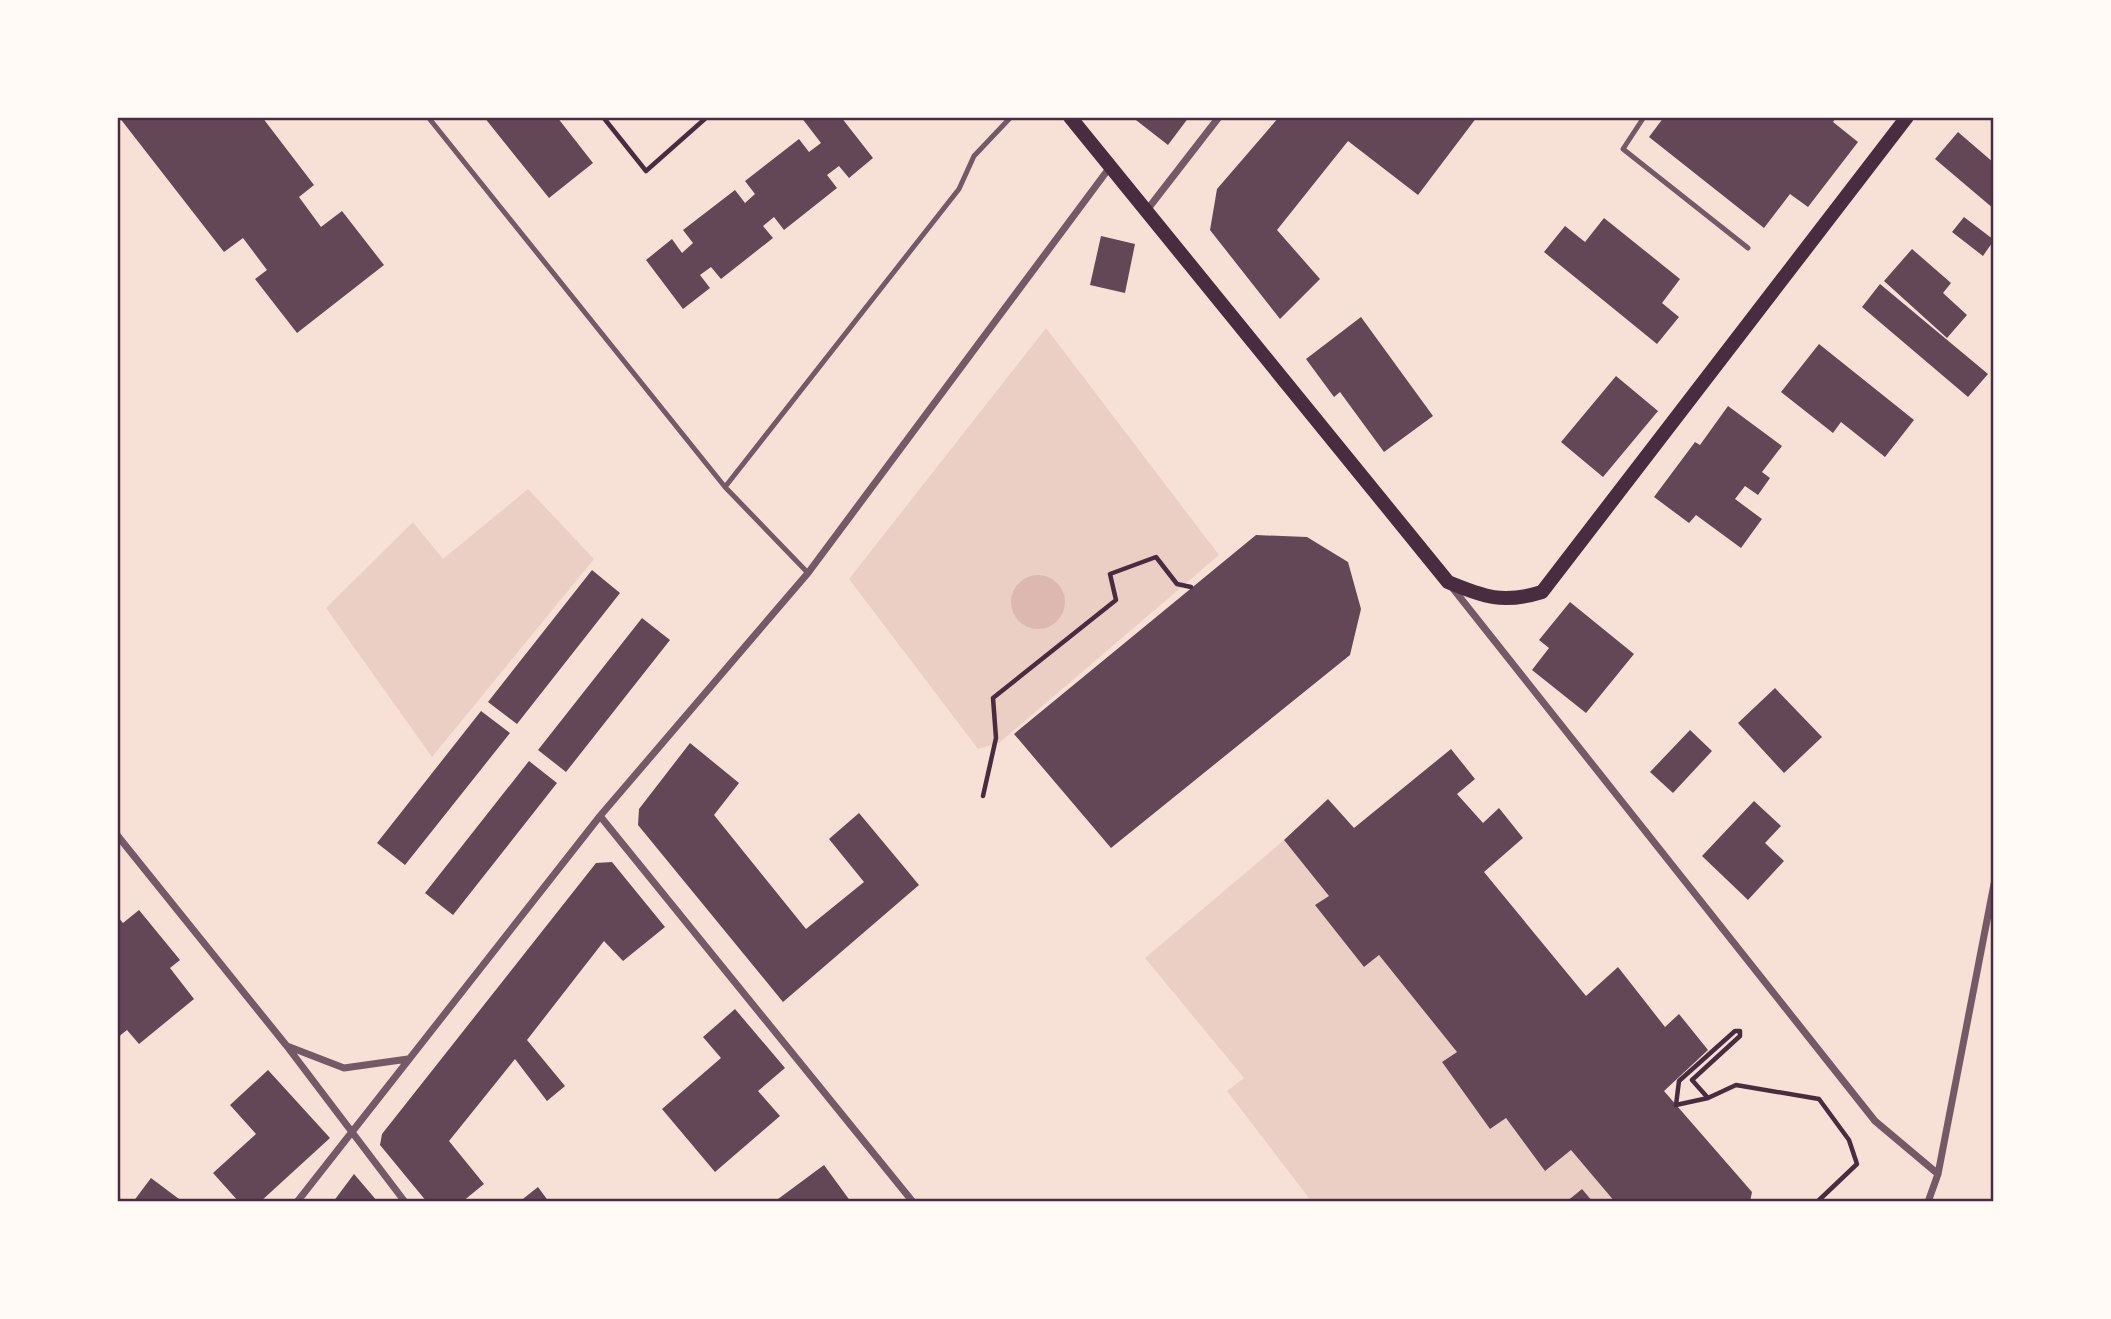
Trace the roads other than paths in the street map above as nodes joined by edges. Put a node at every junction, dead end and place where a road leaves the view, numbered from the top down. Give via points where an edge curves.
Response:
1 (428, 117) edge
2 (1011, 117) edge
3 (1070, 117) edge
4 (1219, 117) edge
5 (1644, 117) edge
6 (1907, 117) edge
7 (1110, 167) junction
8 (1146, 211) junction
9 (1748, 248) dead end
10 (725, 487) junction
11 (808, 573) junction
12 (1448, 582) junction
13 (600, 816) junction
14 (117, 835) edge
15 (1994, 884) edge
16 (286, 1045) junction
17 (408, 1059) junction
18 (351, 1132) junction
19 (1938, 1174) junction
20 (297, 1202) edge
21 (405, 1202) edge
22 (913, 1202) edge
23 (1928, 1202) edge

1 - 10 lane
2 - 10 lane via 974,156 959,189
3 - 7 main road
4 - 8 street
5 - 9 lane via 1623,149
6 - 12 main road via 1542,592 1520,599 1488,598
7 - 8 main road
7 - 11 street
8 - 12 main road
10 - 11 lane
11 - 13 street
12 - 19 street via 1875,1121
13 - 17 street
13 - 22 street
14 - 16 street
15 - 19 street
16 - 17 street via 344,1068
16 - 18 street
17 - 18 street
18 - 20 street
18 - 21 street
19 - 23 street

